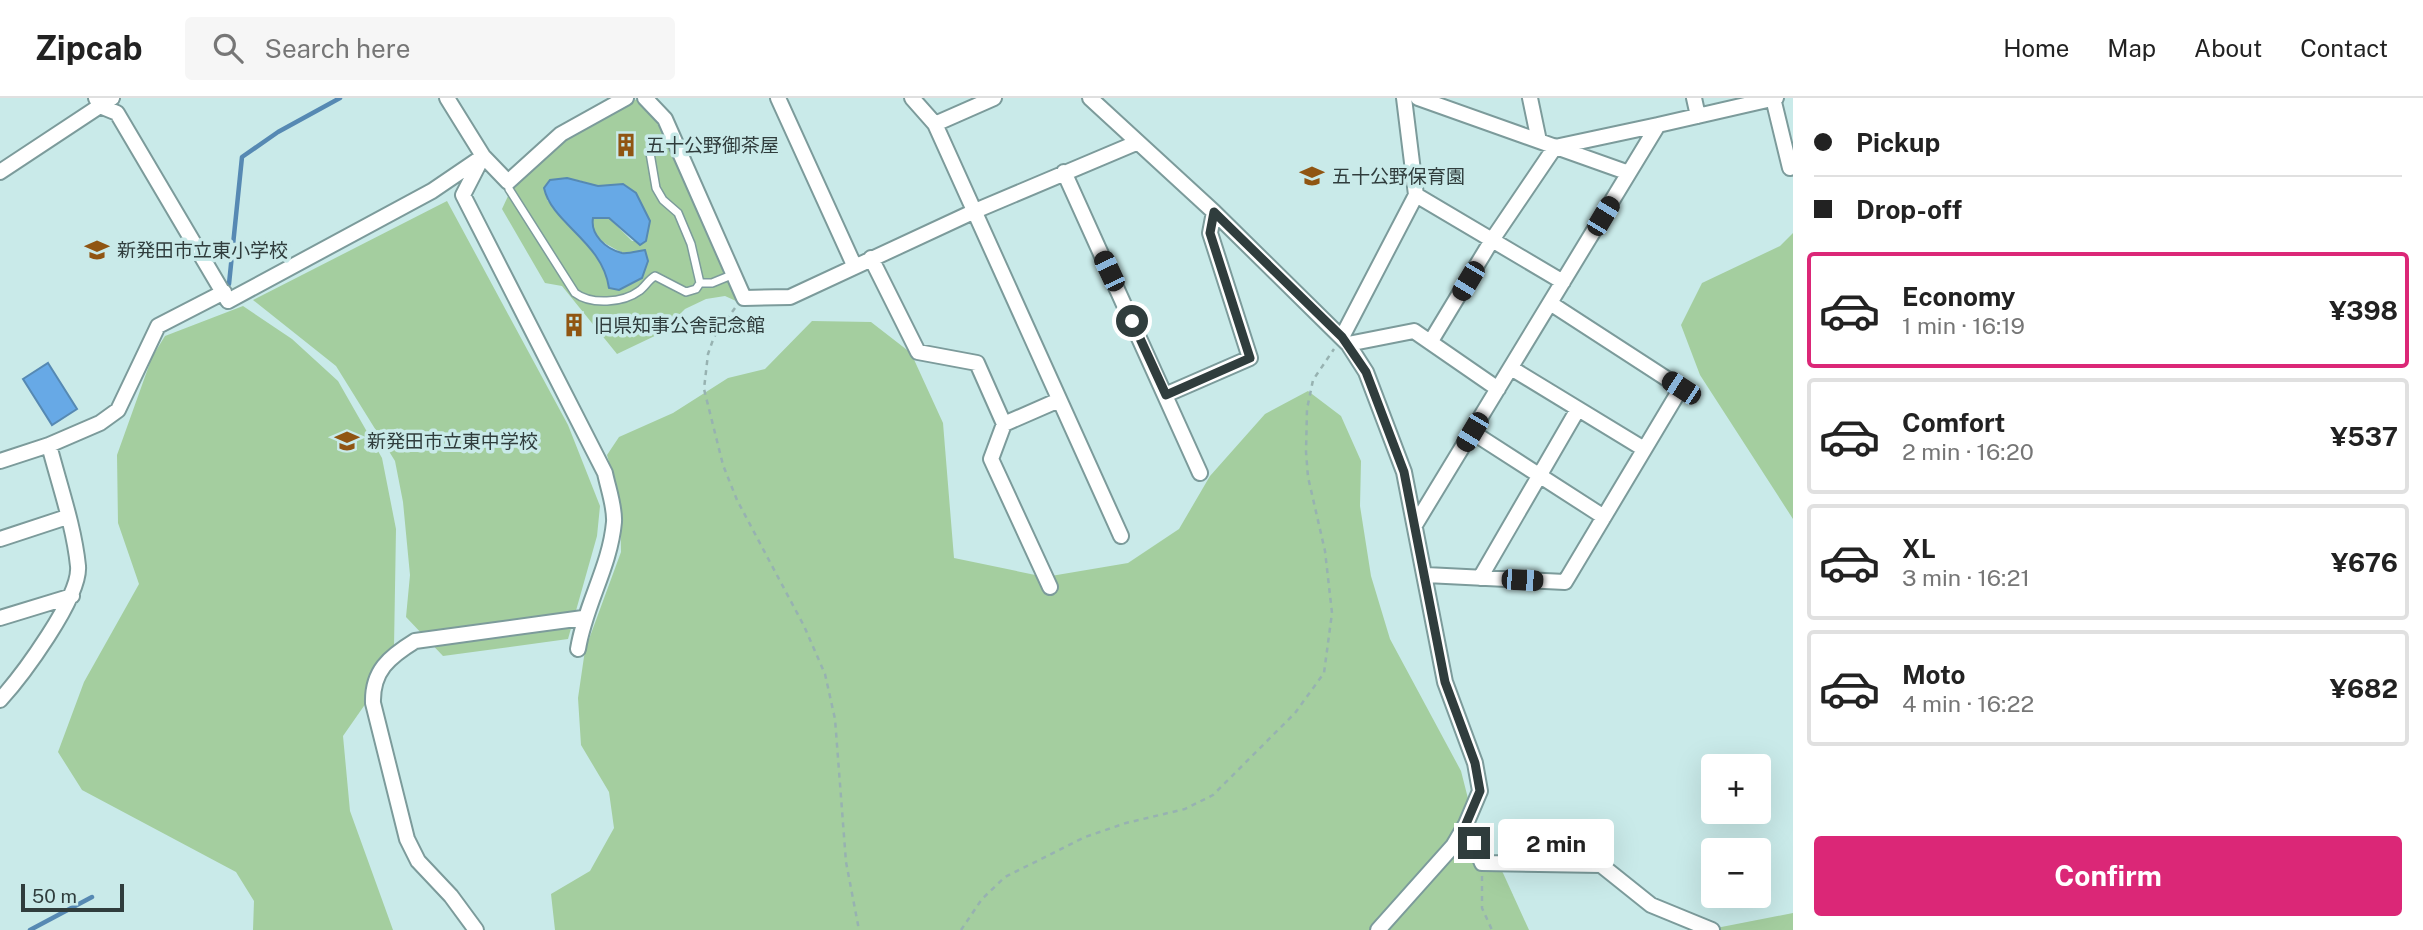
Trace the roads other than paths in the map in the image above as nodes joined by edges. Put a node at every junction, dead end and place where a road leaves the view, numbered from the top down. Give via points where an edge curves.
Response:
1 (447, 98) edge
2 (626, 98) edge
3 (645, 98) edge
4 (778, 98) edge
5 (912, 98) edge
6 (994, 98) edge
7 (1090, 98) edge
8 (1404, 98) edge
9 (1419, 98) edge
10 (1530, 98) edge
11 (1695, 98) edge
12 (1774, 98) edge
13 (103, 101) edge
14 (978, 101) edge
15 (1698, 116) junction
16 (935, 124) junction
17 (1658, 125) junction
18 (672, 135) junction
19 (1539, 141) junction
20 (1136, 143) junction
21 (1555, 147) junction
22 (483, 156) junction
23 (1790, 167) dead end
24 (0, 172) edge
25 (1064, 172) junction
26 (1629, 173) junction
27 (508, 182) junction
28 (1416, 195) junction
29 (975, 211) junction
30 (1214, 212) junction
31 (1492, 240) junction
32 (871, 258) junction
33 (854, 265) junction
34 (734, 274) junction
35 (1563, 282) junction
36 (700, 283) junction
37 (224, 292) junction
38 (1550, 303) junction
39 (1345, 341) junction
40 (1431, 341) junction
41 (1511, 368) junction
42 (1498, 389) junction
43 (1166, 395) junction
44 (1059, 400) junction
45 (1578, 409) junction
46 (1004, 424) junction
47 (1472, 432) junction
48 (49, 445) junction
49 (1644, 449) junction
50 (0, 461) edge
51 (1200, 473) dead end
52 (1539, 475) junction
53 (67, 517) junction
54 (1604, 517) junction
55 (1415, 525) junction
56 (1121, 536) dead end
57 (0, 539) edge
58 (1426, 575) junction
59 (1480, 578) junction
60 (1050, 587) dead end
61 (72, 596) junction
62 (0, 618) edge
63 (583, 618) junction
64 (578, 649) dead end
65 (0, 700) edge
66 (1466, 824) junction
67 (476, 930) edge
68 (1378, 930) edge
69 (1712, 930) edge

1 - 22 street
2 - 27 street via 561,134
3 - 18 street via 665,119
4 - 33 street
5 - 16 street
6 - 14 street
7 - 20 street
8 - 28 street
9 - 19 street
10 - 19 street
11 - 15 street
12 - 15 street
12 - 23 street
13 - 24 street
13 - 37 street via 117,113
14 - 16 street
15 - 17 street
16 - 29 street
17 - 21 street
17 - 26 street
18 - 34 street
18 - 36 lane via 650,153 656,188 678,213
19 - 21 street
20 - 25 street
20 - 30 street
21 - 26 street
21 - 31 street
22 - 27 street
22 - 37 street via 432,191 228,300
22 - 63 street via 463,195 605,473 614,520 606,561
25 - 29 street
25 - 43 street
26 - 35 street
27 - 36 lane via 575,293 585,300 622,299 640,291 655,276 686,292
28 - 31 street
28 - 39 street
29 - 32 street
29 - 44 street
30 - 39 street
30 - 43 street via 1210,233 1250,358
31 - 35 street
31 - 40 street
32 - 33 street
32 - 46 street via 918,352 977,363
33 - 34 street via 790,297 744,298
34 - 36 lane
35 - 38 street
37 - 48 street via 158,326 118,410
38 - 41 street
38 - 49 street via 1681,388
39 - 40 street via 1414,331
39 - 55 street via 1366,372 1404,472
40 - 42 street
41 - 42 street
41 - 45 street
42 - 47 street
43 - 51 street
44 - 46 street
44 - 56 street
45 - 49 street
45 - 52 street
46 - 60 street via 991,459
47 - 52 street
47 - 55 street
48 - 50 street
48 - 53 street
49 - 54 street
52 - 54 street
52 - 59 street
53 - 57 street
53 - 61 street via 79,569
54 - 59 street via 1565,582
55 - 58 street
58 - 59 street
58 - 66 street via 1445,682 1475,763 1480,791
61 - 62 street
61 - 65 street via 17,682
63 - 64 street
63 - 67 street via 415,641 391,656 373,685 373,704 407,839 418,861
66 - 68 street
66 - 69 street via 1482,863 1601,865 1651,905

